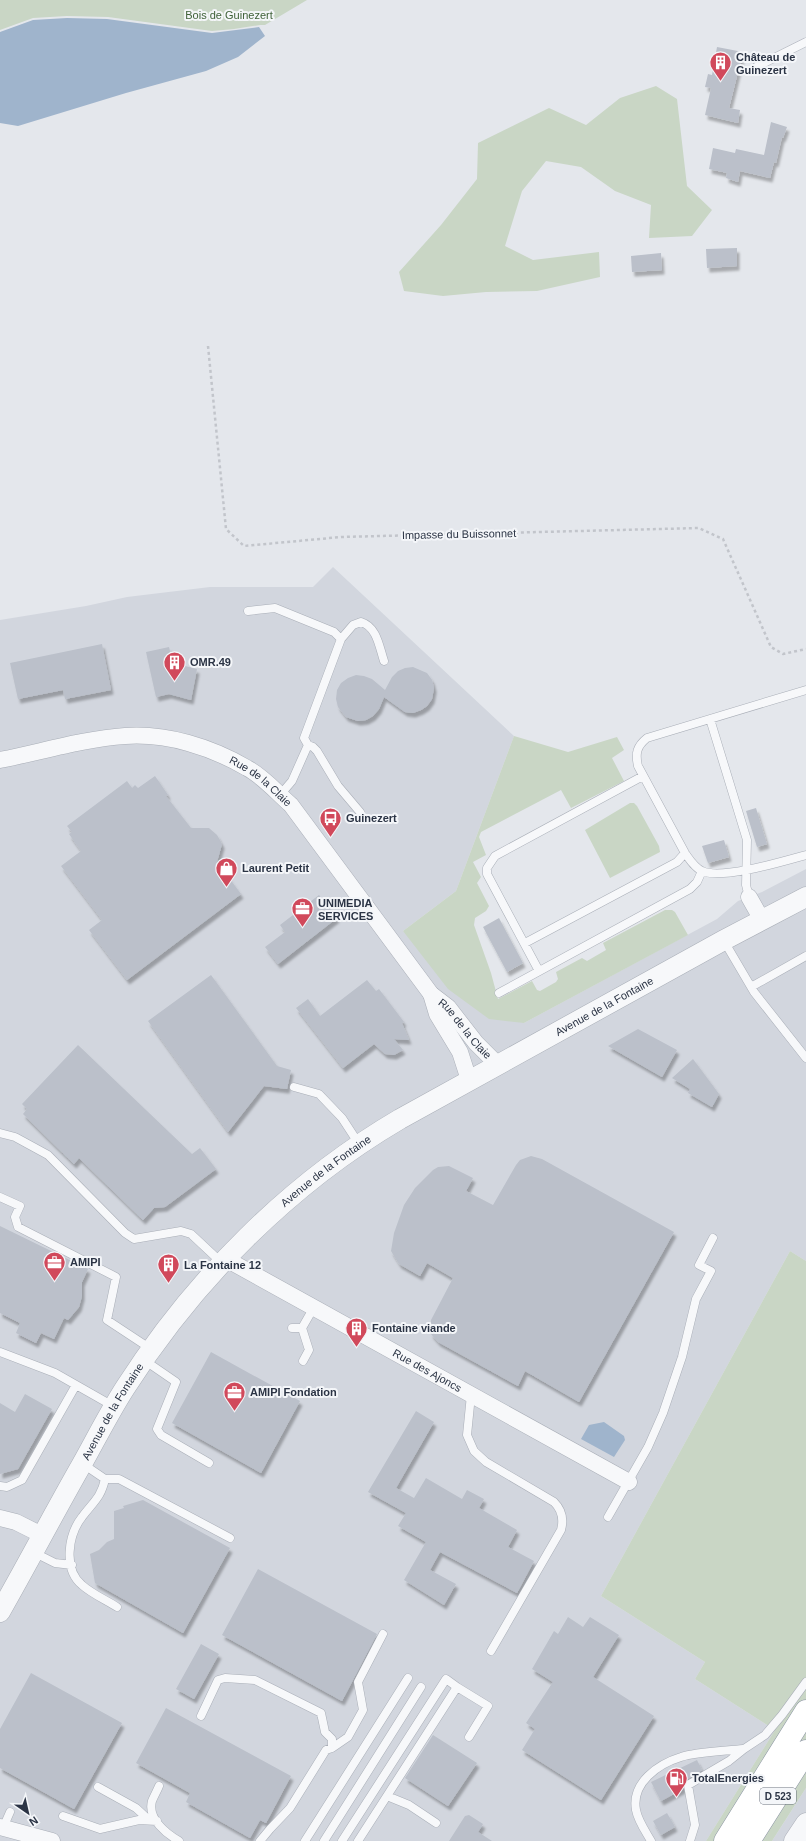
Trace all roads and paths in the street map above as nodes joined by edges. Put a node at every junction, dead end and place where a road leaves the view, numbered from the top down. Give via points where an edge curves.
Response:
1 (806, 42) edge
2 (756, 67) dead end
3 (208, 346) dead end
4 (248, 611) dead end
5 (341, 639) junction
6 (806, 649) edge
7 (384, 661) dead end
8 (806, 690) edge
9 (710, 719) junction
10 (308, 745) junction
11 (0, 760) edge
12 (643, 776) junction
13 (280, 795) junction
14 (360, 812) dead end
15 (685, 853) junction
16 (806, 855) edge
17 (745, 869) junction
18 (702, 871) junction
19 (749, 897) joint
20 (806, 897) edge
21 (762, 920) junction
22 (724, 940) junction
23 (524, 943) junction
24 (806, 956) edge
25 (539, 971) junction
26 (751, 987) junction
27 (499, 993) dead end
28 (431, 994) junction
29 (806, 1058) edge
30 (498, 1065) junction
31 (469, 1080) junction
32 (294, 1087) dead end
33 (0, 1132) edge
34 (359, 1144) junction
35 (0, 1196) edge
36 (713, 1238) dead end
37 (224, 1261) junction
38 (314, 1307) junction
39 (292, 1328) dead end
40 (302, 1328) junction
41 (0, 1352) edge
42 (148, 1354) junction
43 (303, 1361) dead end
44 (76, 1385) junction
45 (471, 1395) junction
46 (114, 1406) junction
47 (209, 1463) dead end
48 (82, 1464) junction
49 (106, 1479) junction
50 (629, 1482) junction
51 (0, 1486) edge
52 (608, 1516) dead end
53 (0, 1518) edge
54 (42, 1535) junction
55 (230, 1538) dead end
56 (33, 1552) junction
57 (72, 1566) junction
58 (117, 1607) dead end
59 (0, 1612) edge
60 (383, 1634) dead end
61 (491, 1651) dead end
62 (408, 1678) dead end
63 (806, 1682) edge
64 (421, 1687) dead end
65 (457, 1687) junction
66 (806, 1711) edge
67 (201, 1716) dead end
68 (469, 1736) dead end
69 (332, 1748) junction
70 (744, 1749) junction
71 (806, 1751) edge
72 (160, 1786) dead end
73 (98, 1787) dead end
74 (387, 1796) junction
75 (10, 1812) dead end
76 (63, 1816) dead end
77 (153, 1820) junction
78 (806, 1822) edge
79 (436, 1823) dead end
80 (2, 1828) edge
81 (52, 1841) edge
82 (179, 1841) edge
83 (260, 1841) edge
84 (306, 1841) edge
85 (324, 1841) edge
86 (342, 1841) edge
87 (358, 1841) edge
88 (651, 1841) edge
89 (690, 1841) edge
90 (725, 1841) edge
91 (749, 1841) edge
92 (794, 1841) edge

1 - 2 lane
3 - 6 path, Impasse du Buissonnet via 226,529 244,546 341,537 699,528 723,539 771,647 783,654
4 - 5 lane via 275,608 334,632
5 - 7 lane via 353,625 361,622 369,624 376,635
5 - 10 lane via 304,738
8 - 9 lane
9 - 12 lane via 647,738 640,743 636,758
9 - 17 lane via 746,840
10 - 13 lane via 292,780
10 - 14 lane via 313,747 338,786
11 - 13 street, Rue de la Claie via 97,740 126,736 160,737 185,741 247,768
12 - 15 lane
12 - 23 lane via 490,861 487,874
13 - 28 street, Rue de la Claie via 314,834
15 - 18 lane
15 - 23 lane via 677,862
16 - 17 lane
17 - 18 lane via 713,874
17 - 19 lane
18 - 25 lane via 690,889
19 - 21 street
20 - 21 street, Avenue de la Fontaine
21 - 22 street, Avenue de la Fontaine
22 - 26 lane
22 - 30 street, Avenue de la Fontaine
23 - 25 lane
24 - 26 lane
25 - 27 lane
26 - 29 lane
28 - 30 street, Rue de la Claie via 448,1007 476,1043
28 - 31 street, Rue de la Claie via 437,1014 460,1052
30 - 31 street, Avenue de la Fontaine
31 - 34 street, Avenue de la Fontaine
32 - 34 lane via 319,1094 342,1118
33 - 37 lane via 48,1155 134,1239 181,1231 191,1234
34 - 37 street, Avenue de la Fontaine via 293,1196
35 - 42 lane via 20,1206 15,1217 18,1227 116,1278 107,1320
36 - 50 lane via 699,1265 710,1271 696,1299 680,1364 663,1413
37 - 38 street, Rue des Ajoncs
37 - 42 street, Avenue de la Fontaine via 177,1315
38 - 40 lane
38 - 45 street, Rue des Ajoncs
39 - 40 lane
40 - 43 lane via 309,1350
41 - 44 lane via 55,1373
42 - 46 street, Avenue de la Fontaine
42 - 47 lane via 176,1382 157,1429 161,1435
44 - 46 lane
44 - 51 lane via 22,1480 7,1487
45 - 50 street, Rue des Ajoncs
45 - 61 lane via 467,1436 474,1451 486,1462 554,1502 563,1520 561,1530
46 - 48 street, Avenue de la Fontaine
48 - 49 lane
48 - 54 street, Avenue de la Fontaine
49 - 55 lane via 119,1479
49 - 57 lane via 103,1492 82,1517 72,1534 69,1557
50 - 52 lane
53 - 54 street via 16,1522
54 - 56 street, Avenue de la Fontaine
56 - 57 lane via 56,1563
56 - 59 street, Avenue de la Fontaine
57 - 58 lane via 82,1585
60 - 69 lane via 358,1682 363,1710 348,1737
62 - 84 lane
63 - 70 lane via 765,1735
64 - 85 lane
65 - 68 lane via 488,1706
65 - 74 lane
65 - 86 lane via 446,1679
66 - 90 highway, D 523
67 - 69 lane via 218,1680 256,1680 321,1713 325,1732 332,1739
69 - 83 lane via 326,1750 290,1808
70 - 88 lane via 682,1756 652,1771 640,1786 635,1799 636,1812
70 - 89 lane via 688,1785 695,1825
71 - 91 highway, D 523
72 - 77 lane via 152,1802
73 - 77 lane
74 - 79 lane via 409,1805
74 - 87 lane
75 - 80 lane
76 - 77 lane via 100,1830 139,1820
77 - 82 lane
78 - 92 street
80 - 81 street

